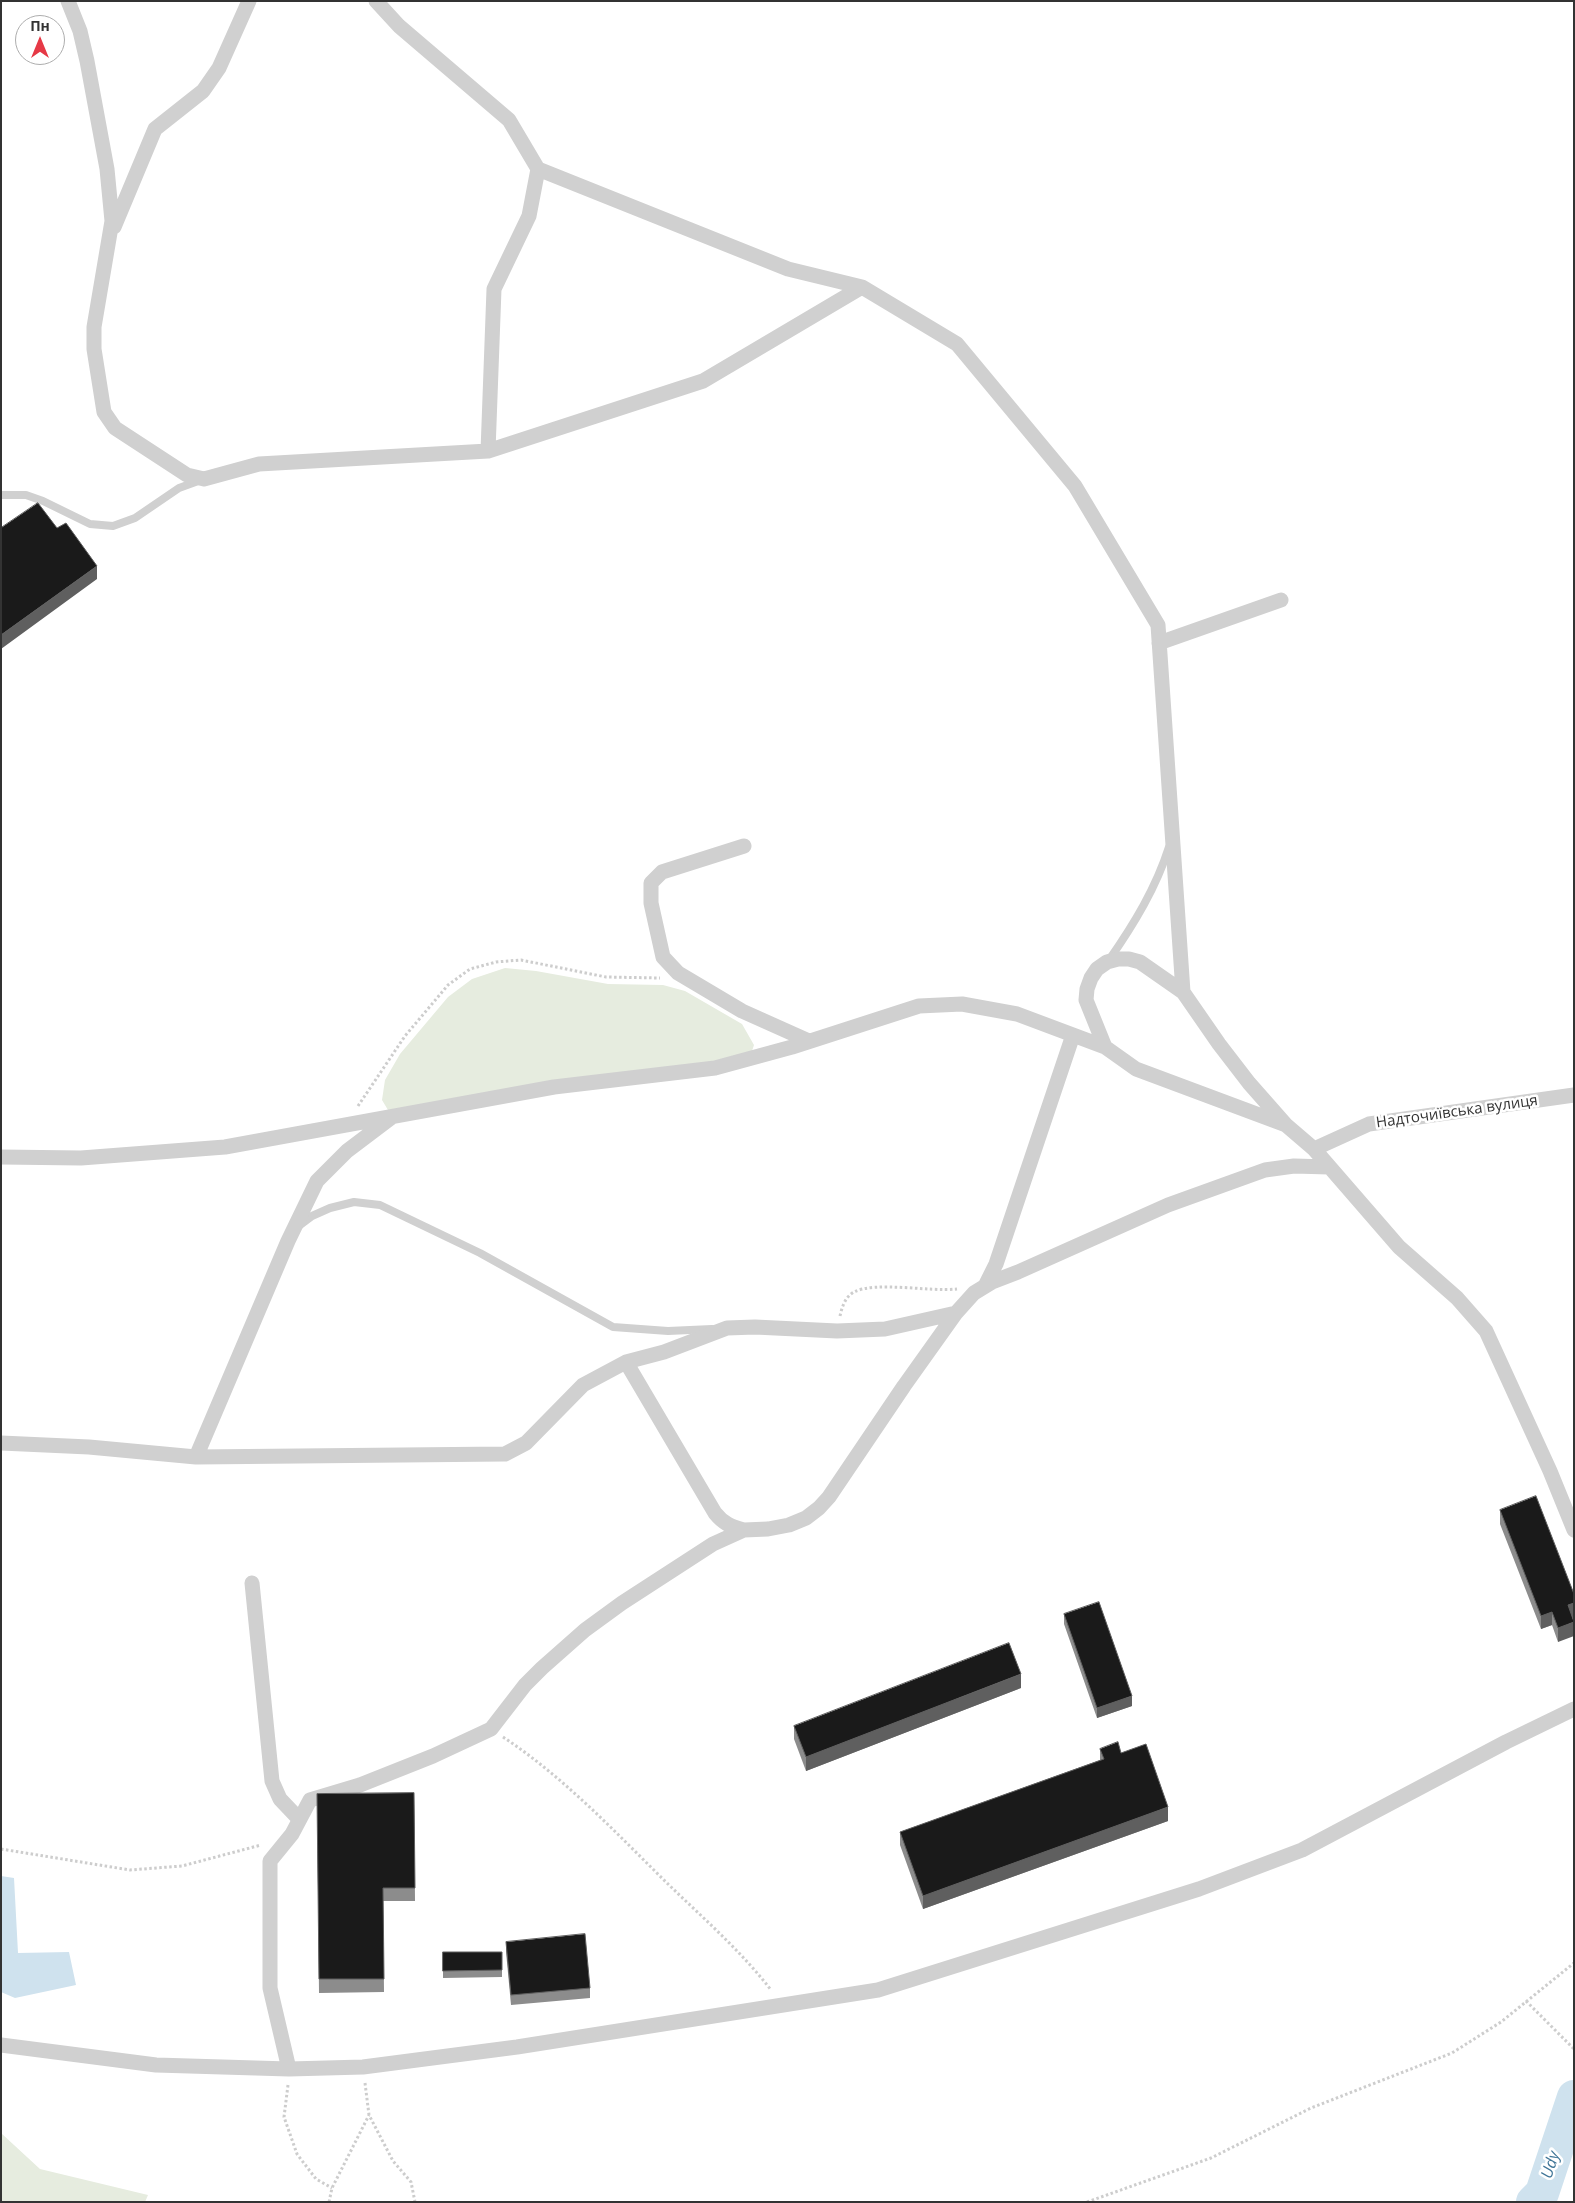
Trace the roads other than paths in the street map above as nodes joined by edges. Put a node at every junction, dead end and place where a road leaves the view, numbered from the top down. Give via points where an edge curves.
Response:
1 (68, 1) edge
2 (249, 1) edge
3 (376, 1) edge
4 (538, 169) junction
5 (109, 238) junction
6 (862, 287) junction
7 (488, 450) junction
8 (204, 479) junction
9 (1, 495) edge
10 (1282, 600) dead end
11 (1159, 643) junction
12 (1172, 835) junction
13 (744, 846) dead end
14 (1107, 962) junction
15 (1183, 992) junction
16 (1074, 1034) junction
17 (809, 1041) junction
18 (1105, 1047) junction
19 (1574, 1095) edge
20 (396, 1115) junction
21 (1286, 1125) junction
22 (1314, 1148) junction
23 (1, 1157) edge
24 (1329, 1167) junction
25 (294, 1229) junction
26 (986, 1284) junction
27 (956, 1313) junction
28 (726, 1328) junction
29 (626, 1362) junction
30 (1, 1443) edge
31 (196, 1457) junction
32 (744, 1530) junction
33 (1574, 1530) edge
34 (252, 1582) dead end
35 (1574, 1709) edge
36 (298, 1819) junction
37 (1, 2045) edge
38 (289, 2069) junction

1 - 5 street via 86,54 107,169 112,221
2 - 5 street via 219,68 203,91 155,129
3 - 4 street via 399,26 509,120
4 - 6 street via 788,270
4 - 7 street via 529,216 494,289
5 - 8 street via 94,327 94,349 104,412 115,428 128,437 187,474
6 - 7 street via 703,381
6 - 11 street via 957,344 1076,486 1158,624
7 - 8 street via 259,464
8 - 9 lane via 179,488 134,518 113,526 90,524 26,495
10 - 11 street
11 - 12 street
12 - 14 lane via 1163,866 1147,900
12 - 15 street
13 - 17 street via 662,872 651,883 651,903 663,957 678,973 742,1012
14 - 15 street via 1118,959 1140,962
14 - 18 street via 1090,978 1086,1000
15 - 21 street via 1242,1076
16 - 17 street via 1017,1014 962,1004 919,1006
16 - 18 street
16 - 26 street via 996,1264
17 - 20 street via 715,1068 554,1087
18 - 21 street via 1136,1069
19 - 22 street, Надточиївська вулиця via 1370,1124
20 - 23 street via 225,1147 81,1158
20 - 25 street via 347,1151 317,1182
21 - 22 street
22 - 24 street
24 - 26 street via 1294,1166 1265,1170 1168,1205
24 - 33 street via 1399,1247 1457,1298 1486,1331
25 - 28 lane via 330,1208 354,1202 380,1205 480,1253 613,1327 668,1331
25 - 31 street
26 - 27 street
27 - 28 street via 885,1329
27 - 32 street via 819,1508 789,1525
28 - 29 street via 664,1352
29 - 31 street via 583,1385 526,1443 505,1454
29 - 32 street via 715,1513 732,1528
30 - 31 street
32 - 36 street via 713,1544 585,1630 524,1685 491,1729 360,1785 310,1800
34 - 36 street via 272,1780 280,1799
35 - 38 street via 1302,1850 1199,1889 878,1990 517,2047 363,2067
36 - 38 street via 292,1834 270,1861 270,1988
37 - 38 street via 156,2064

